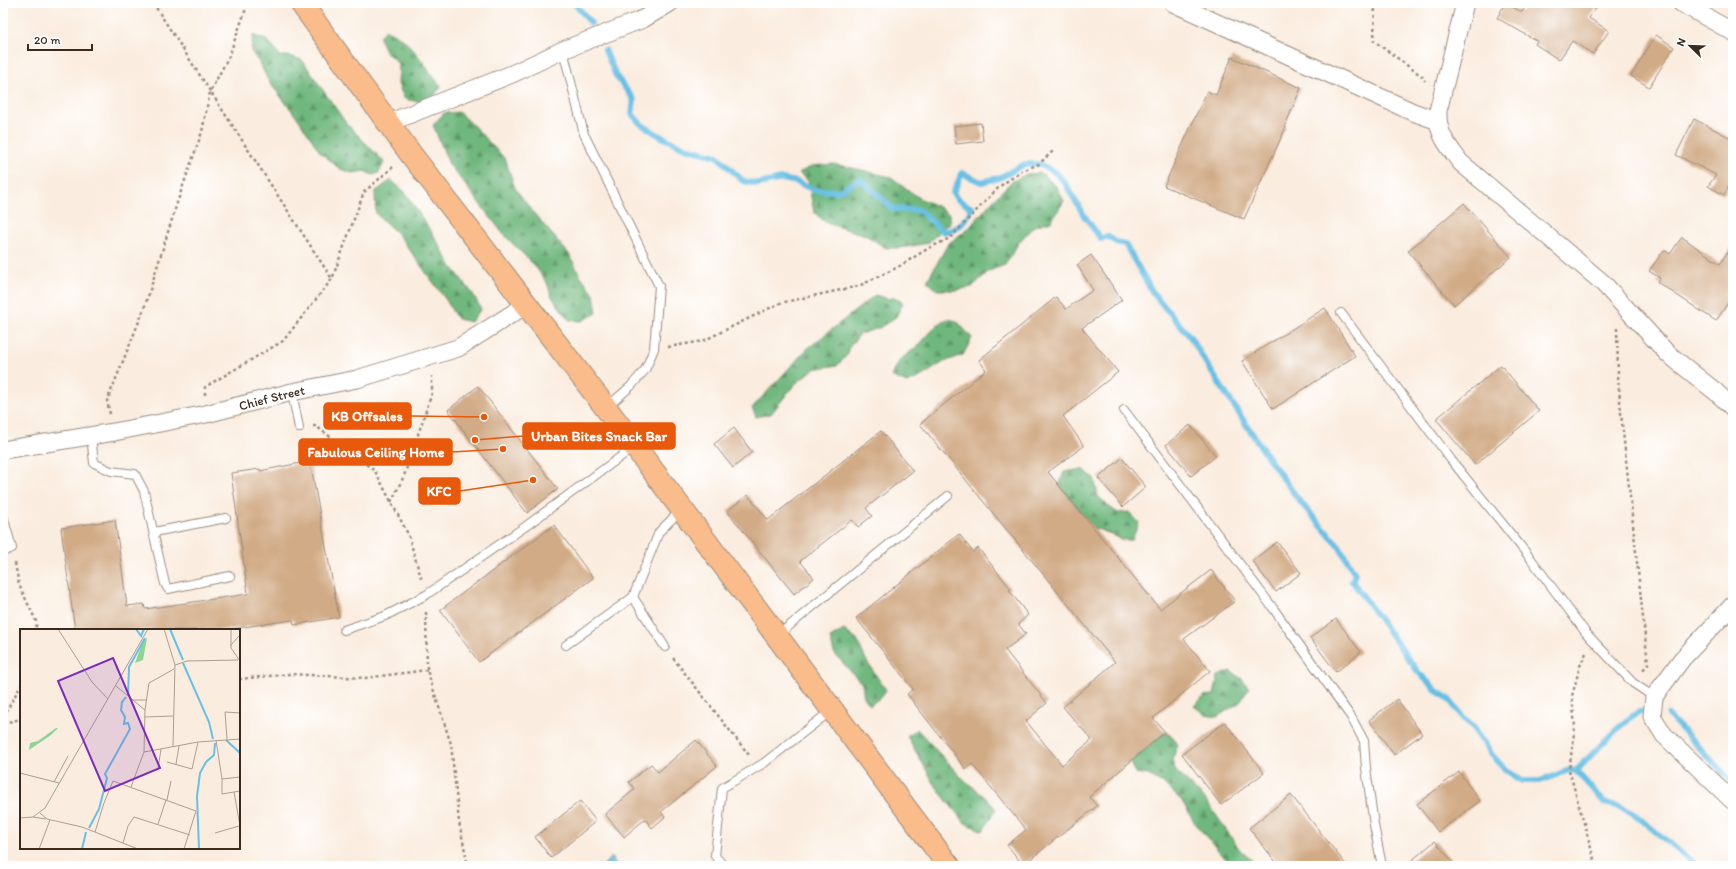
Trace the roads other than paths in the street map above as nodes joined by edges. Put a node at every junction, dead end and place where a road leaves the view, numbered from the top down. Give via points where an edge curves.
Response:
1 (301, 3) edge
2 (1173, 3) edge
3 (1465, 3) edge
4 (1681, 3) edge
5 (668, 4) edge
6 (1733, 32) edge
7 (563, 50) junction
8 (1438, 116) junction
9 (388, 123) junction
10 (526, 305) junction
11 (1341, 313) dead end
12 (292, 392) junction
13 (606, 408) junction
14 (1733, 408) edge
15 (1124, 410) dead end
16 (299, 428) road end
17 (91, 436) junction
18 (634, 446) junction
19 (3, 450) edge
20 (948, 496) dead end
21 (682, 509) junction
22 (3, 516) edge
23 (226, 518) dead end
24 (154, 532) junction
25 (3, 552) edge
26 (230, 576) dead end
27 (633, 597) junction
28 (1733, 605) edge
29 (344, 630) dead end
30 (777, 636) junction
31 (566, 645) dead end
32 (665, 647) road end
33 (1654, 697) junction
34 (833, 710) junction
35 (1733, 801) edge
36 (724, 866) edge
37 (949, 866) edge
38 (1382, 866) edge

1 - 9 main road
2 - 8 street via 1413,112
3 - 8 street
4 - 6 street
5 - 7 street via 643,19
7 - 9 street via 512,74
7 - 13 lane via 584,134 659,286 654,349 645,370
8 - 14 street via 1442,138 1460,162 1603,283 1667,353
9 - 10 main road
10 - 12 street, Chief Street via 458,348 357,379
10 - 13 main road
11 - 33 lane via 1452,461 1592,640 1633,683
12 - 16 lane
12 - 17 street, Chief Street via 206,414
13 - 18 main road
15 - 38 lane via 1351,717 1364,741 1373,818
17 - 19 street, Chief Street
17 - 24 lane via 94,463 111,471 135,474 144,491
18 - 21 main road
18 - 29 lane via 526,526 426,595 385,616
20 - 30 lane
21 - 27 lane via 658,532
21 - 30 main road
22 - 25 lane via 12,548
23 - 24 lane
24 - 26 lane via 168,589
27 - 31 lane
27 - 32 lane
28 - 33 street via 1682,659
30 - 34 main road
33 - 35 street via 1652,716 1664,735
34 - 36 lane via 758,767 722,788 715,856
34 - 37 main road

